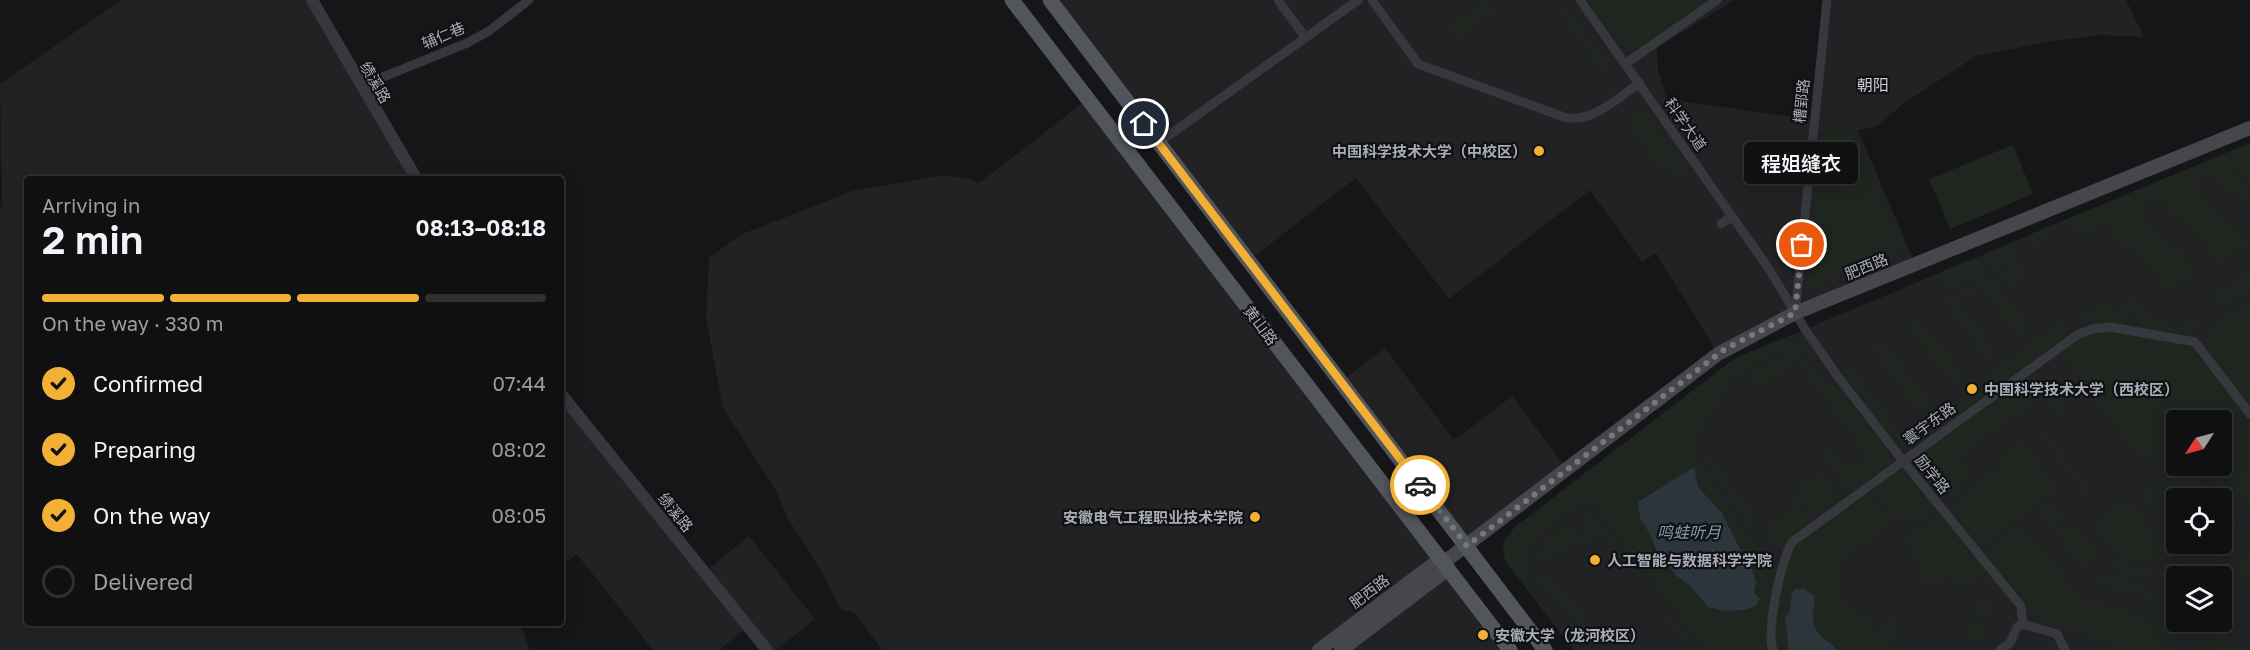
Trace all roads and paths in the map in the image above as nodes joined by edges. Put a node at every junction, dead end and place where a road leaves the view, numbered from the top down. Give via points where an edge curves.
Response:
1 (312, 0) edge
2 (530, 0) edge
3 (1012, 0) edge
4 (1050, 0) edge
5 (1278, 0) edge
6 (1358, 0) edge
7 (1372, 0) edge
8 (1580, 0) edge
9 (1717, 0) edge
10 (1827, 0) edge
11 (1305, 38) junction
12 (1625, 64) junction
13 (1640, 83) junction
14 (362, 86) junction
15 (2250, 128) edge
16 (1158, 143) junction
17 (415, 176) edge
18 (1732, 216) junction
19 (1721, 224) dead end
20 (1767, 266) joint
21 (1795, 313) junction
22 (564, 398) edge
23 (2250, 414) edge
24 (1903, 461) junction
25 (1467, 546) junction
26 (1444, 564) junction
27 (2024, 624) junction
28 (2012, 646) edge
29 (767, 650) edge
30 (1318, 650) edge
31 (1341, 650) edge
32 (1510, 650) edge
33 (1545, 650) edge
34 (1773, 650) edge
35 (2000, 650) edge
36 (2065, 650) edge

1 - 14 street, 绩溪路
2 - 14 street, 辅仁巷 via 467,43
3 - 26 main road, 黄山路
4 - 16 main road, 黄山路
5 - 11 street
6 - 11 street
7 - 13 street via 1418,64 1564,117 1589,117
8 - 12 street, 科学大道
9 - 12 street
10 - 21 street, 槽郢路
11 - 16 street
12 - 13 street, 科学大道
13 - 18 street, 科学大道
14 - 17 street, 绩溪路
15 - 21 main road, 肥西路
16 - 25 main road, 黄山路
18 - 19 street
18 - 20 street, 科学大道
20 - 21 street, 励学路
21 - 24 street, 励学路
21 - 25 main road, 肥西路 via 1725,349
22 - 29 street, 绩溪路
23 - 24 street, 寰宇东路 via 2195,342 2110,327 2092,329 2077,335
24 - 27 street, 励学路 via 2021,606
24 - 34 street, 寰宇东路 via 1792,542 1781,572 1771,633
25 - 26 main road, 肥西路
25 - 33 main road, 黄山路
26 - 30 main road, 肥西路
26 - 31 main road, 肥西路
26 - 32 main road, 黄山路
27 - 28 street via 2017,627
27 - 36 street via 2057,634
28 - 35 street

